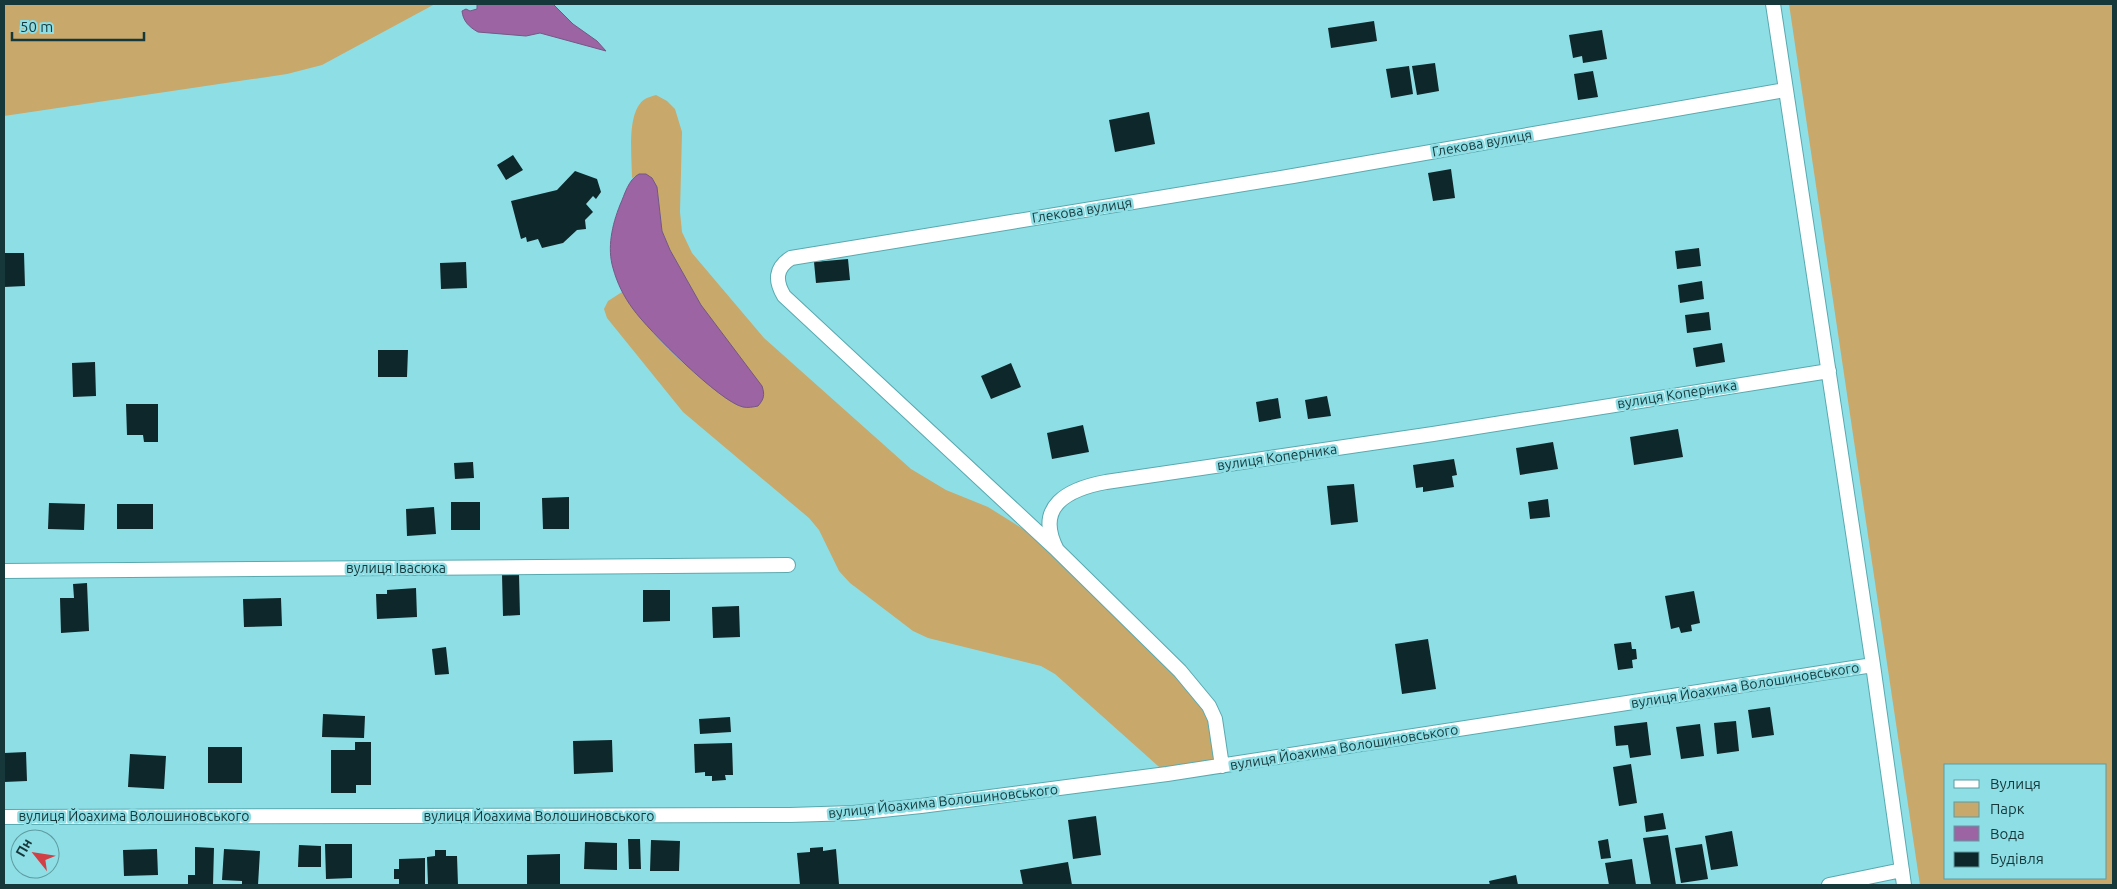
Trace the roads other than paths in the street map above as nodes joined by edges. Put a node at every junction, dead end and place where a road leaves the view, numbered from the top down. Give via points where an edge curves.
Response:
1 (1773, 4) edge
2 (1785, 90) junction
3 (1829, 371) junction
4 (1057, 550) junction
5 (788, 565) dead end
6 (4, 571) edge
7 (1873, 665) junction
8 (1222, 766) junction
9 (4, 817) edge
10 (1902, 870) junction
11 (1829, 885) edge
12 (1904, 885) edge

1 - 2 street
2 - 3 street
2 - 4 street, Глекова вулиця via 1293,176 791,258 782,264 777,278 784,296
3 - 4 street, вулиця Коперника via 1086,486 1068,494 1055,505 1049,532
3 - 7 street
4 - 8 street, вулиця Коперника via 1180,671 1210,706
5 - 6 street, вулиця Івасюка
7 - 8 street, вулиця Йоахима Волошиновського
7 - 10 street
8 - 9 street, вулиця Йоахима Волошиновського via 921,806 826,814
10 - 11 street
10 - 12 street

